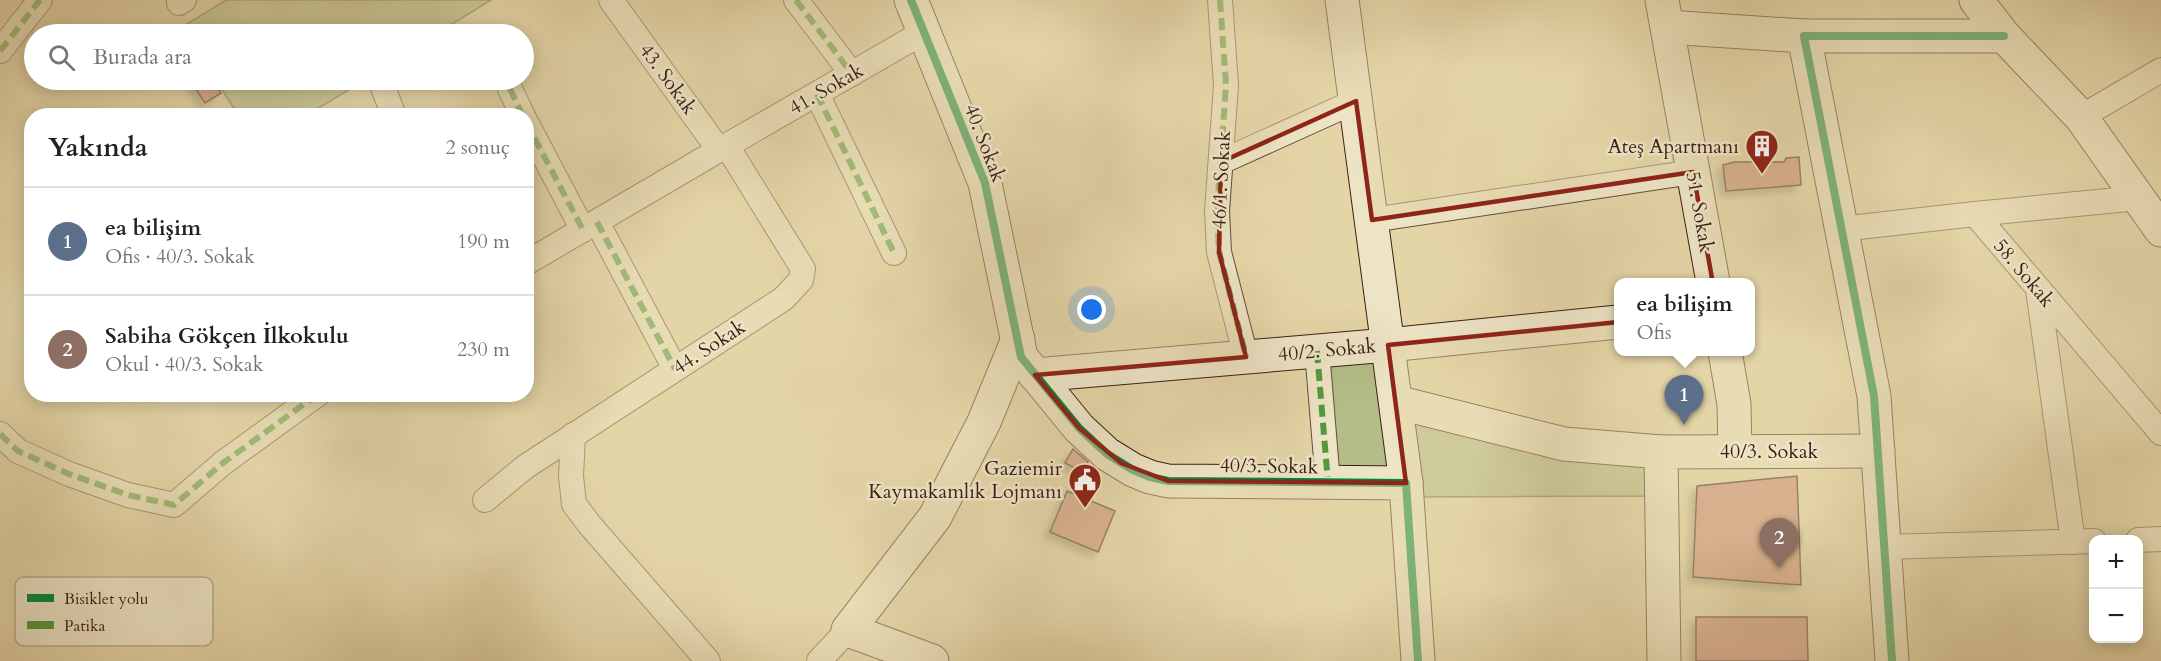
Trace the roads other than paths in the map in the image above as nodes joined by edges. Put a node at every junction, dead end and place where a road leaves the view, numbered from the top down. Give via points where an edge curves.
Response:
1 (40, 0) edge
2 (611, 0) edge
3 (796, 0) edge
4 (911, 0) edge
5 (1220, 0) edge
6 (1342, 0) edge
7 (1976, 0) edge
8 (1665, 14) edge
9 (924, 32) junction
10 (1804, 36) junction
11 (2004, 36) junction
12 (0, 51) edge
13 (2161, 70) edge
14 (852, 74) junction
15 (384, 90) edge
16 (510, 90) edge
17 (817, 94) junction
18 (1356, 101) junction
19 (391, 108) edge
20 (519, 108) edge
21 (2081, 117) junction
22 (534, 135) edge
23 (723, 148) junction
24 (1221, 162) junction
25 (1693, 172) junction
26 (2139, 198) junction
27 (1975, 214) junction
28 (1372, 220) junction
29 (590, 226) junction
30 (1841, 229) junction
31 (2161, 230) edge
32 (894, 253) dead end
33 (534, 258) edge
34 (1712, 278) edge
35 (2038, 289) junction
36 (1614, 322) edge
37 (1018, 339) junction
38 (1388, 345) junction
39 (1317, 351) junction
40 (1726, 356) edge
41 (1246, 357) junction
42 (675, 369) junction
43 (1035, 375) junction
44 (307, 402) edge
45 (1396, 402) junction
46 (2161, 433) edge
47 (0, 434) edge
48 (573, 435) junction
49 (1735, 451) junction
50 (1878, 451) junction
51 (1661, 452) junction
52 (1328, 483) junction
53 (1406, 483) junction
54 (485, 500) dead end
55 (2161, 539) edge
56 (2143, 540) edge
57 (2083, 541) edge
58 (1884, 547) junction
59 (848, 630) junction
60 (708, 661) edge
61 (819, 661) edge
62 (932, 661) edge
63 (1418, 661) edge
64 (1664, 661) edge
65 (1892, 661) edge

1 - 12 street
2 - 23 street, 43. Sokak
3 - 14 street
4 - 9 street, 40. Sokak
5 - 24 street, 46/1. Sokak via 1226,85
6 - 18 street
7 - 11 street
8 - 10 street
8 - 25 street, 51. Sokak
9 - 14 street, 41. Sokak
9 - 37 street, 40. Sokak via 985,183
10 - 11 street
10 - 30 street
11 - 21 street
13 - 21 street
14 - 17 street, 41. Sokak
15 - 19 street
16 - 20 street
17 - 23 street, 41. Sokak
17 - 32 street
18 - 24 street
18 - 28 street
21 - 26 street
22 - 29 street
23 - 29 street, 41. Sokak
23 - 42 street, 44. Sokak via 803,269 801,280 783,298
24 - 41 street, 46/1. Sokak via 1219,252
25 - 28 street
25 - 34 street, 51. Sokak
26 - 27 street
26 - 31 street
27 - 30 street
27 - 35 street, 58. Sokak
28 - 38 street
29 - 33 street, 41. Sokak
29 - 42 street
30 - 50 street via 1874,396
35 - 46 street, 58. Sokak
35 - 57 street
36 - 38 street, 40/2. Sokak
37 - 43 street, 40/3. Sokak via 1021,357
37 - 59 street via 984,422 934,517
38 - 39 street, 40/2. Sokak
38 - 45 street
39 - 41 street, 40/2. Sokak
39 - 52 street
40 - 49 street via 1734,404
41 - 43 street, 40/2. Sokak
42 - 48 street, 44. Sokak
43 - 52 street, 40/3. Sokak via 1092,442 1114,459 1150,477 1168,481
44 - 47 street via 223,463 174,505 128,495 69,474 18,451
45 - 51 street, 40/3. Sokak via 1564,444
45 - 53 street
48 - 54 street, 44. Sokak
48 - 60 street via 574,504
49 - 50 street, 40/3. Sokak
49 - 51 street, 40/3. Sokak
50 - 58 street
51 - 64 street
52 - 53 street, 40/3. Sokak
53 - 63 street
55 - 56 street
57 - 58 street
58 - 65 street
59 - 61 street
59 - 62 street

